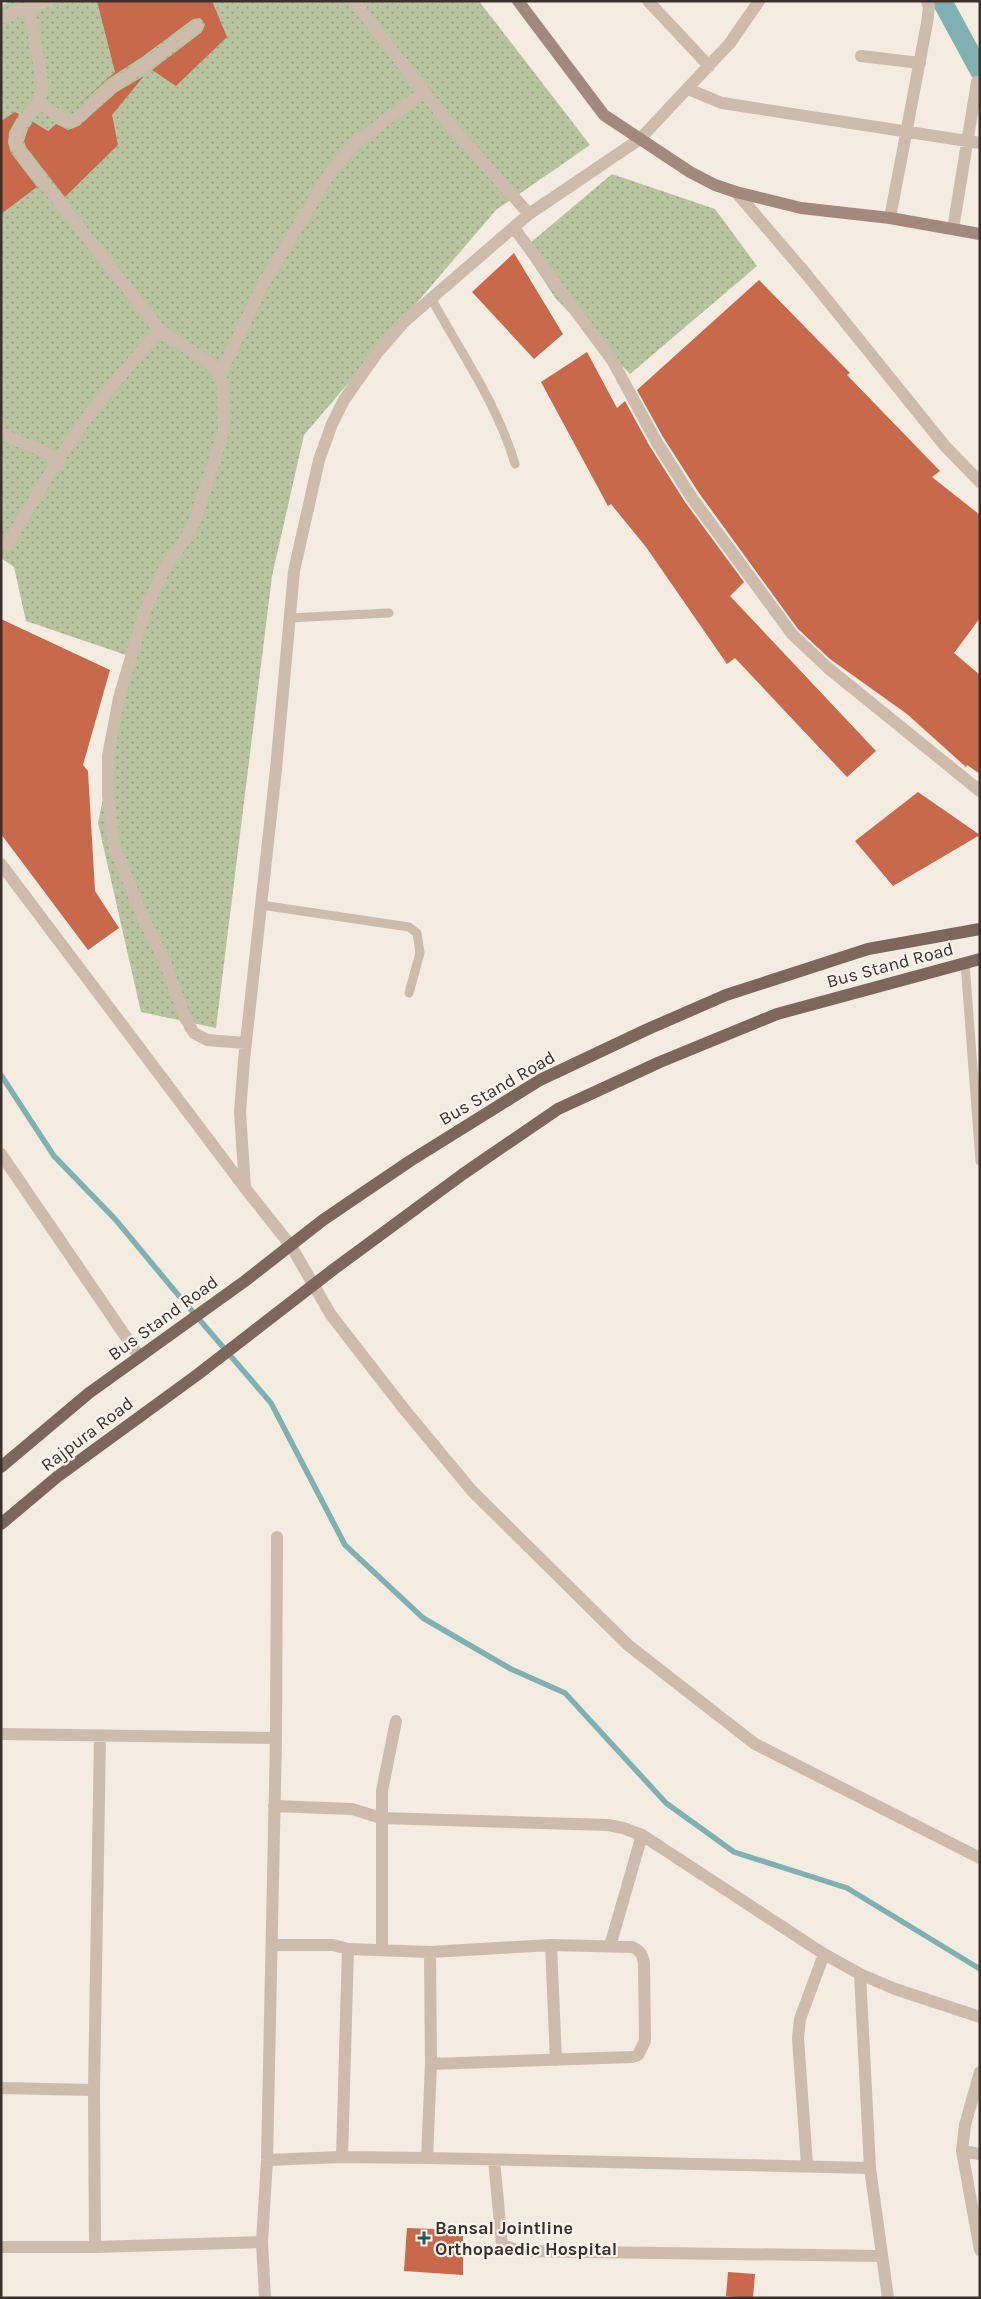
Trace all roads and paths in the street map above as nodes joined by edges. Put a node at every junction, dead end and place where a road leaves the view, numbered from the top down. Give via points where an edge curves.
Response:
1 (48, 1) edge
2 (354, 1) edge
3 (518, 1) edge
4 (648, 1) edge
5 (759, 1) edge
6 (927, 1) edge
7 (29, 8) junction
8 (1, 17) edge
9 (197, 26) dead end
10 (861, 56) dead end
11 (920, 63) junction
12 (709, 66) junction
13 (977, 82) dead end
14 (688, 89) junction
15 (424, 92) junction
16 (39, 103) junction
17 (907, 132) junction
18 (640, 139) junction
19 (967, 141) junction
20 (980, 143) edge
21 (736, 192) junction
22 (529, 214) junction
23 (890, 218) junction
24 (514, 228) junction
25 (953, 229) junction
26 (980, 234) edge
27 (431, 298) junction
28 (160, 330) junction
29 (220, 376) junction
30 (1, 434) edge
31 (58, 460) junction
32 (515, 464) dead end
33 (980, 482) edge
34 (8, 544) dead end
35 (389, 613) dead end
36 (289, 618) junction
37 (980, 791) edge
38 (1, 864) edge
39 (261, 905) junction
40 (980, 929) edge
41 (980, 959) edge
42 (965, 963) junction
43 (409, 992) dead end
44 (245, 1043) junction
45 (1, 1154) edge
46 (980, 1160) edge
47 (245, 1188) junction
48 (291, 1246) junction
49 (314, 1284) junction
50 (139, 1356) junction
51 (196, 1375) joint
52 (89, 1393) joint
53 (1, 1467) edge
54 (1, 1524) edge
55 (277, 1537) dead end
56 (396, 1721) dead end
57 (1, 1734) edge
58 (100, 1736) junction
59 (276, 1738) junction
60 (274, 1806) junction
61 (381, 1818) junction
62 (642, 1835) junction
63 (980, 1858) edge
64 (272, 1945) junction
65 (551, 1945) junction
66 (610, 1946) junction
67 (348, 1949) junction
68 (382, 1950) junction
69 (430, 1952) junction
70 (824, 1954) junction
71 (860, 1974) junction
72 (980, 2017) edge
73 (556, 2060) junction
74 (431, 2064) junction
75 (980, 2072) edge
76 (1, 2088) edge
77 (94, 2090) junction
78 (962, 2151) junction
79 (980, 2154) edge
80 (342, 2157) junction
81 (427, 2158) junction
82 (267, 2160) junction
83 (494, 2160) junction
84 (807, 2165) junction
85 (870, 2168) junction
86 (262, 2242) junction
87 (1, 2247) edge
88 (95, 2248) junction
89 (980, 2250) edge
90 (881, 2256) junction
91 (265, 2298) edge
92 (888, 2298) edge

1 - 7 street
2 - 15 street
3 - 18 street via 604,115
4 - 12 street
5 - 12 street via 730,44
6 - 11 street via 928,24
7 - 8 street
7 - 16 street via 43,86
9 - 16 street via 112,86 76,119 68,122
10 - 11 street
11 - 17 street
12 - 14 street
13 - 19 street
14 - 17 street via 722,103
14 - 18 street
15 - 22 street
15 - 29 street via 355,142 331,171 261,288
16 - 28 street via 16,134 15,143 19,151
17 - 19 street
17 - 23 street
18 - 21 street via 690,172
18 - 22 street
19 - 20 street
19 - 25 street
21 - 23 street via 801,208
21 - 33 street via 807,274 945,446
22 - 24 street
23 - 25 street
24 - 27 street
24 - 37 street via 612,360 656,441 692,498 792,634 828,668
25 - 26 street
27 - 32 lane via 490,399
27 - 36 street via 377,353 344,400 332,424 319,460 294,571
28 - 29 street via 208,362
28 - 31 street via 117,380
29 - 44 street via 225,404 224,430 196,517 188,535 164,568 144,613 110,746 108,795 114,845 165,962 185,1018 194,1033 207,1040
30 - 31 street
31 - 34 street
35 - 36 lane
36 - 39 street
38 - 47 street
39 - 43 lane via 409,927 417,933 420,952
39 - 44 street
40 - 48 main road, Bus Stand Road via 868,949 726,995 648,1028 540,1080 410,1161 323,1220
41 - 42 main road, Bus Stand Road
42 - 46 lane
42 - 49 main road, Bus Stand Road via 777,1014 660,1062 558,1109 463,1174
44 - 47 street via 240,1112
45 - 50 street
47 - 48 street
48 - 49 street
48 - 50 main road, Bus Stand Road
49 - 51 main road, Bus Stand Road
49 - 63 street via 331,1315 467,1486 628,1645 755,1744
50 - 52 main road, Bus Stand Road
51 - 54 main road, Rajpura Road via 57,1477
52 - 53 main road, Rajpura Road
55 - 59 street
56 - 61 street via 382,1791
57 - 58 street
58 - 59 street
58 - 77 street
59 - 60 street
60 - 61 street via 352,1809
60 - 64 street
61 - 62 street via 608,1824
61 - 68 street
62 - 66 street
62 - 70 street
64 - 67 street via 333,1944
64 - 82 street
65 - 66 street
65 - 69 street
65 - 73 street
66 - 73 street via 632,1947 643,1956 645,2041 642,2049 632,2057
67 - 68 street
67 - 80 street
68 - 69 street
69 - 74 street
70 - 71 street
70 - 84 street via 802,2013 798,2038
71 - 72 street
71 - 85 street
73 - 74 street
74 - 81 street
75 - 78 street via 965,2125
76 - 77 street
77 - 88 street
78 - 79 street
78 - 89 street
80 - 81 street
80 - 82 street
81 - 83 street
82 - 86 street
83 - 84 street
83 - 90 street via 502,2245 520,2251
84 - 85 street
85 - 90 street
86 - 88 street
86 - 91 street
87 - 88 street
90 - 92 street

